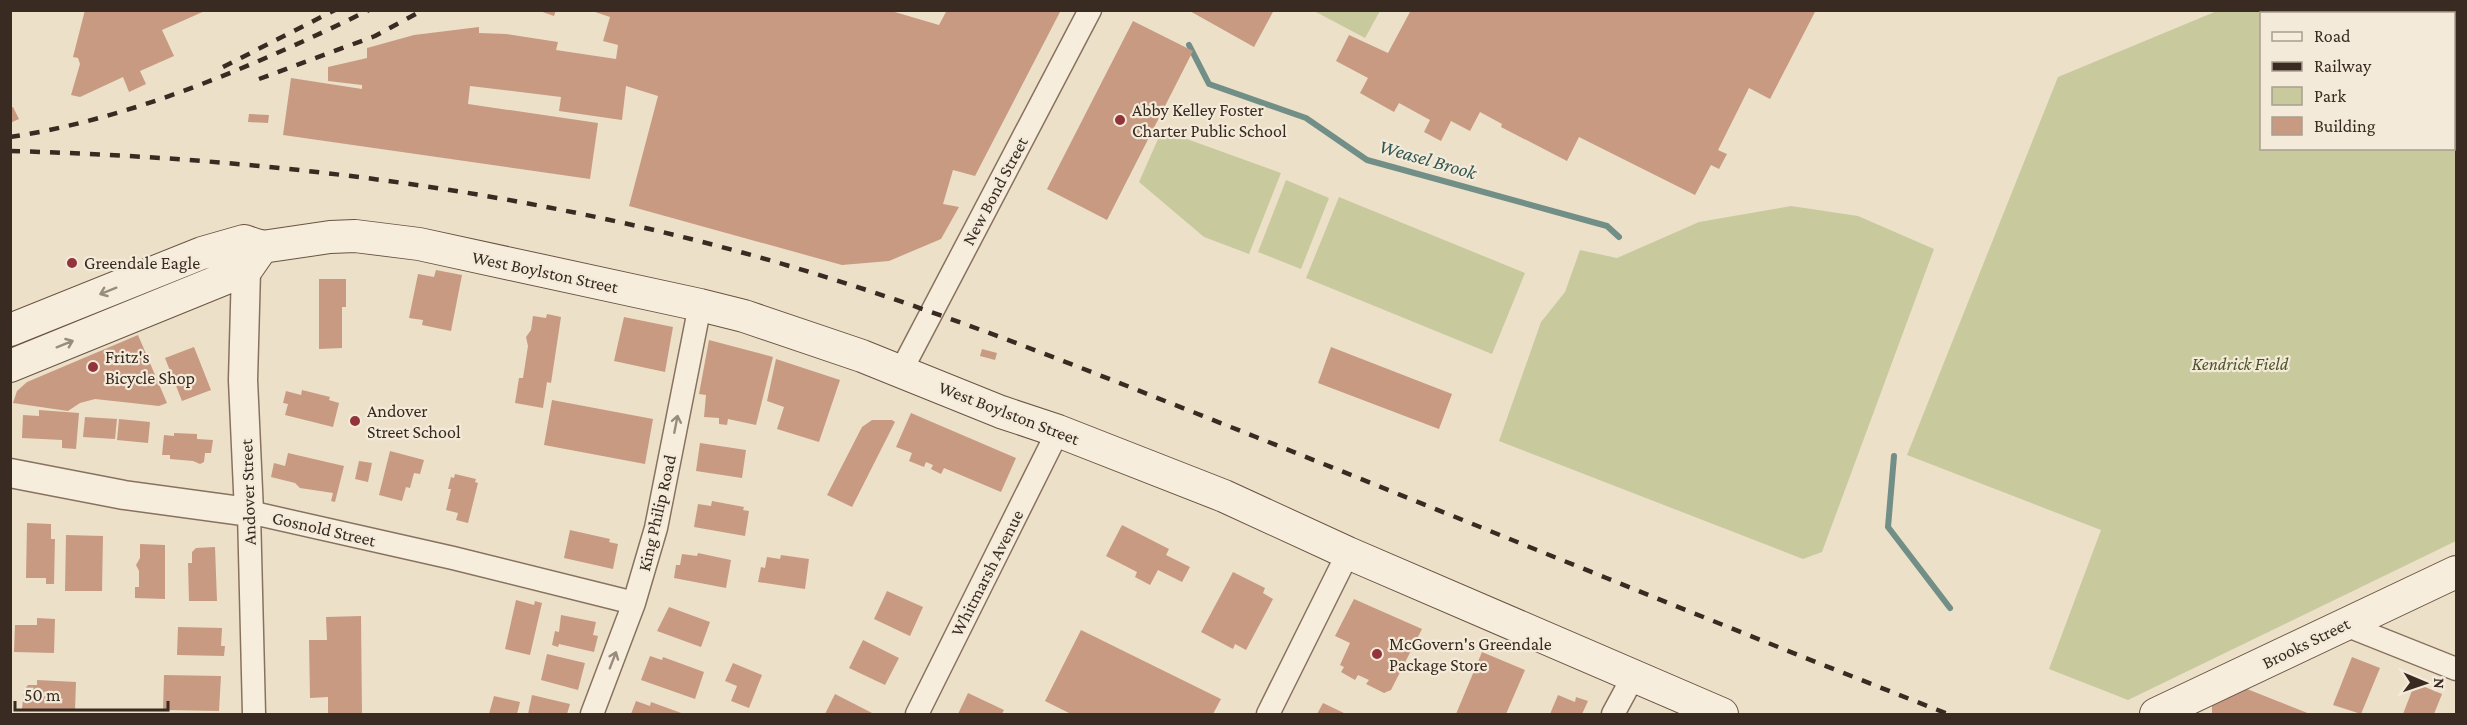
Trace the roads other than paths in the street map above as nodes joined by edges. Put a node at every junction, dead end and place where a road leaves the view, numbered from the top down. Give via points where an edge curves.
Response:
1 (1090, 10) edge
2 (254, 258) junction
3 (700, 305) junction
4 (10, 330) edge
5 (10, 366) edge
6 (901, 371) junction
7 (1058, 432) junction
8 (10, 472) edge
9 (249, 512) junction
10 (1348, 553) junction
11 (2457, 572) edge
12 (634, 603) junction
13 (2343, 624) junction
14 (2457, 669) edge
15 (1633, 677) junction
16 (254, 714) edge
17 (591, 714) edge
18 (916, 714) edge
19 (1268, 714) edge
20 (1613, 714) edge
21 (1722, 714) edge
22 (2156, 714) edge

1 - 6 street, New Bond Street
2 - 3 main road, West Boylston Street via 330,237 359,236
2 -> 4 main road, West Boylston Street via 244,241 202,253
5 -> 2 main road, West Boylston Street
2 - 9 street, Andover Street via 243,380
3 - 6 main road, West Boylston Street via 777,326
12 -> 3 street, King Philip Road via 656,528
6 - 7 main road, West Boylston Street
7 - 10 main road, West Boylston Street via 1224,496
7 - 18 street, Whitmarsh Avenue
8 - 9 street, Gosnold Street via 124,495
9 - 12 street, Gosnold Street
9 - 16 street, Andover Street
10 - 15 main road, West Boylston Street
10 - 19 street
11 - 13 main road, Brooks Street
17 -> 12 street, King Philip Road
13 - 14 street
13 - 22 main road, Brooks Street
15 - 20 street
15 - 21 main road, West Boylston Street

